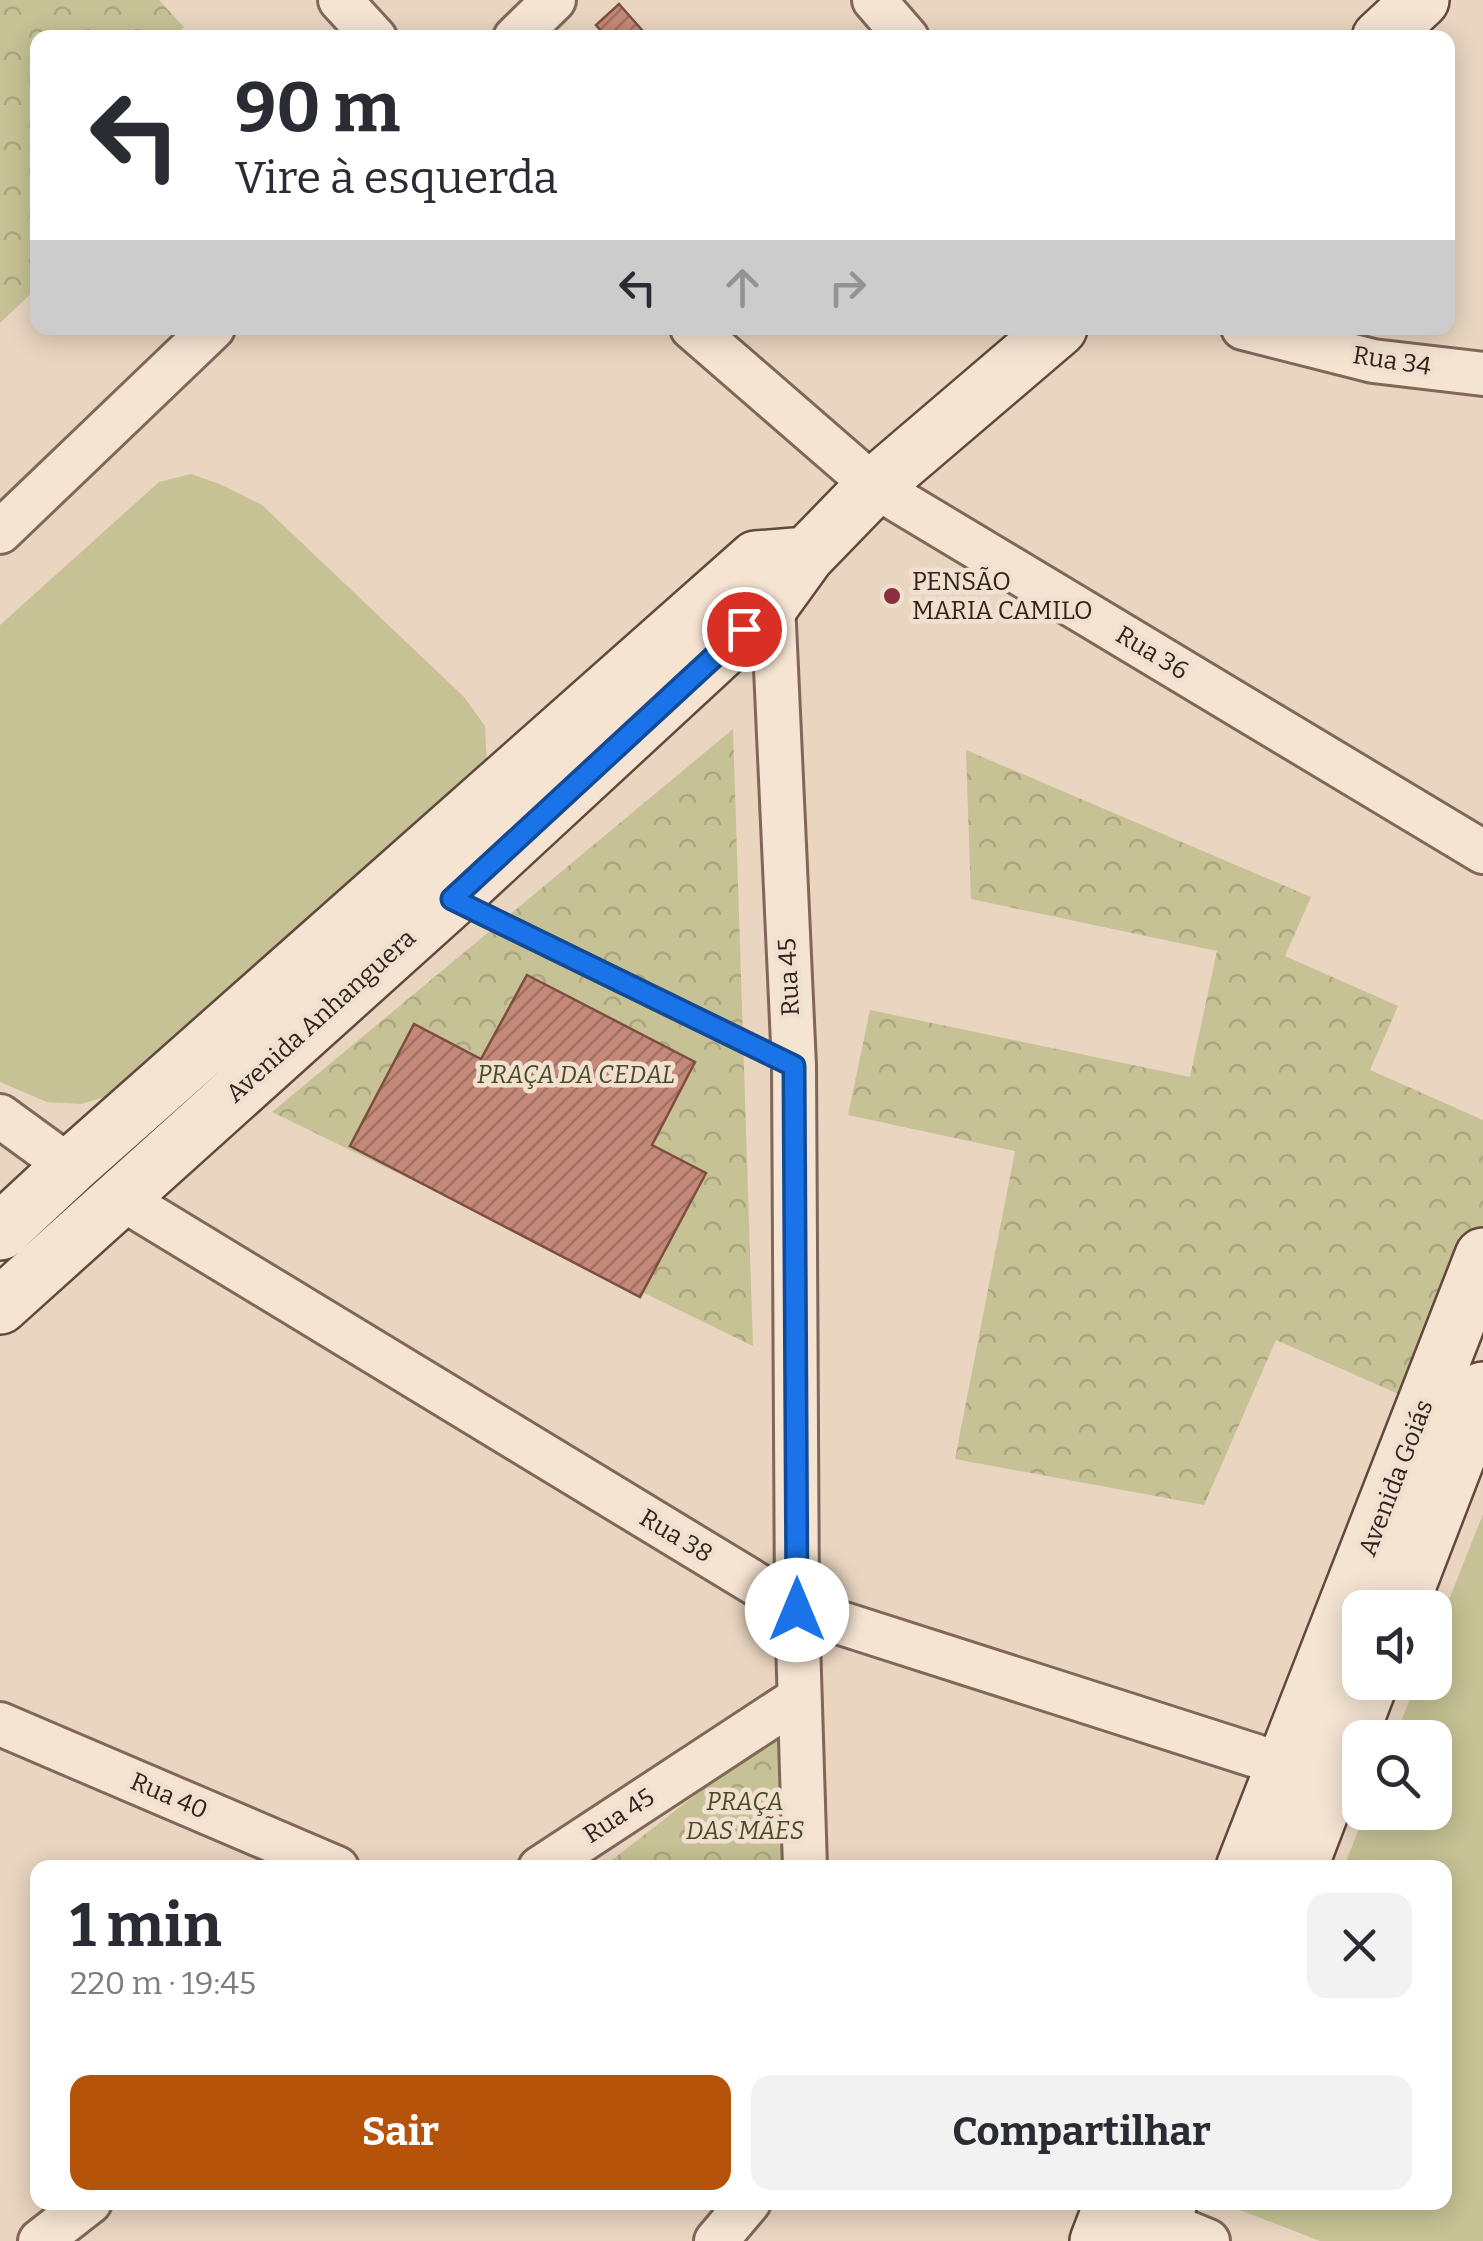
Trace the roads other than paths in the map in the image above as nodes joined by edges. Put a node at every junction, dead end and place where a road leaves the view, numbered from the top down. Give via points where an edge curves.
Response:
1 (340, 0) edge
2 (554, 0) edge
3 (874, 0) edge
4 (1421, 0) edge
5 (368, 30) edge
6 (523, 30) edge
7 (900, 30) edge
8 (1389, 30) edge
9 (206, 335) edge
10 (700, 335) edge
11 (1051, 335) edge
12 (1271, 335) edge
13 (1483, 374) edge
14 (874, 486) junction
15 (0, 532) edge
16 (779, 572) junction
17 (1483, 852) edge
18 (452, 899) junction
19 (794, 1066) junction
20 (0, 1116) edge
21 (70, 1167) junction
22 (119, 1197) junction
23 (0, 1232) edge
24 (1483, 1256) edge
25 (0, 1306) edge
26 (1483, 1390) edge
27 (1437, 1442) junction
28 (1403, 1590) edge
29 (797, 1610) junction
30 (799, 1698) junction
31 (1363, 1700) edge
32 (0, 1724) edge
33 (1284, 1765) junction
34 (318, 1860) edge
35 (552, 1860) edge
36 (805, 1860) edge
37 (1247, 1860) edge
38 (1302, 1860) edge
39 (80, 2210) edge
40 (742, 2210) edge
41 (1162, 2222) edge
42 (40, 2241) edge
43 (716, 2241) edge
44 (1098, 2241) edge

1 - 5 street
2 - 6 street
3 - 7 street
4 - 8 main road
9 - 15 street
10 - 14 street, Rua 36
11 - 14 main road
12 - 13 street, Rua 34 via 1373,361
14 - 16 main road
14 - 17 street, Rua 36
16 - 18 main road, Avenida Anhanguera
16 - 19 street, Rua 45
16 - 21 main road
18 - 19 lane
18 - 22 main road, Avenida Anhanguera
19 - 29 street, Rua 45
20 - 21 street
21 - 23 main road
22 - 25 main road, Avenida Anhanguera
22 - 29 street, Rua 38
24 - 27 main road, Avenida Goiás
26 - 27 main road, Avenida Goiás
27 - 28 main road, Avenida Goiás
27 - 33 main road, Avenida Goiás
29 - 30 street, Rua 45
29 - 33 street, Rua 38
30 - 35 street, Rua 45
30 - 36 street, Rua 45
31 - 38 main road
32 - 34 street, Rua 40
33 - 37 main road, Avenida Goiás
39 - 42 street
40 - 43 street
41 - 44 main road

